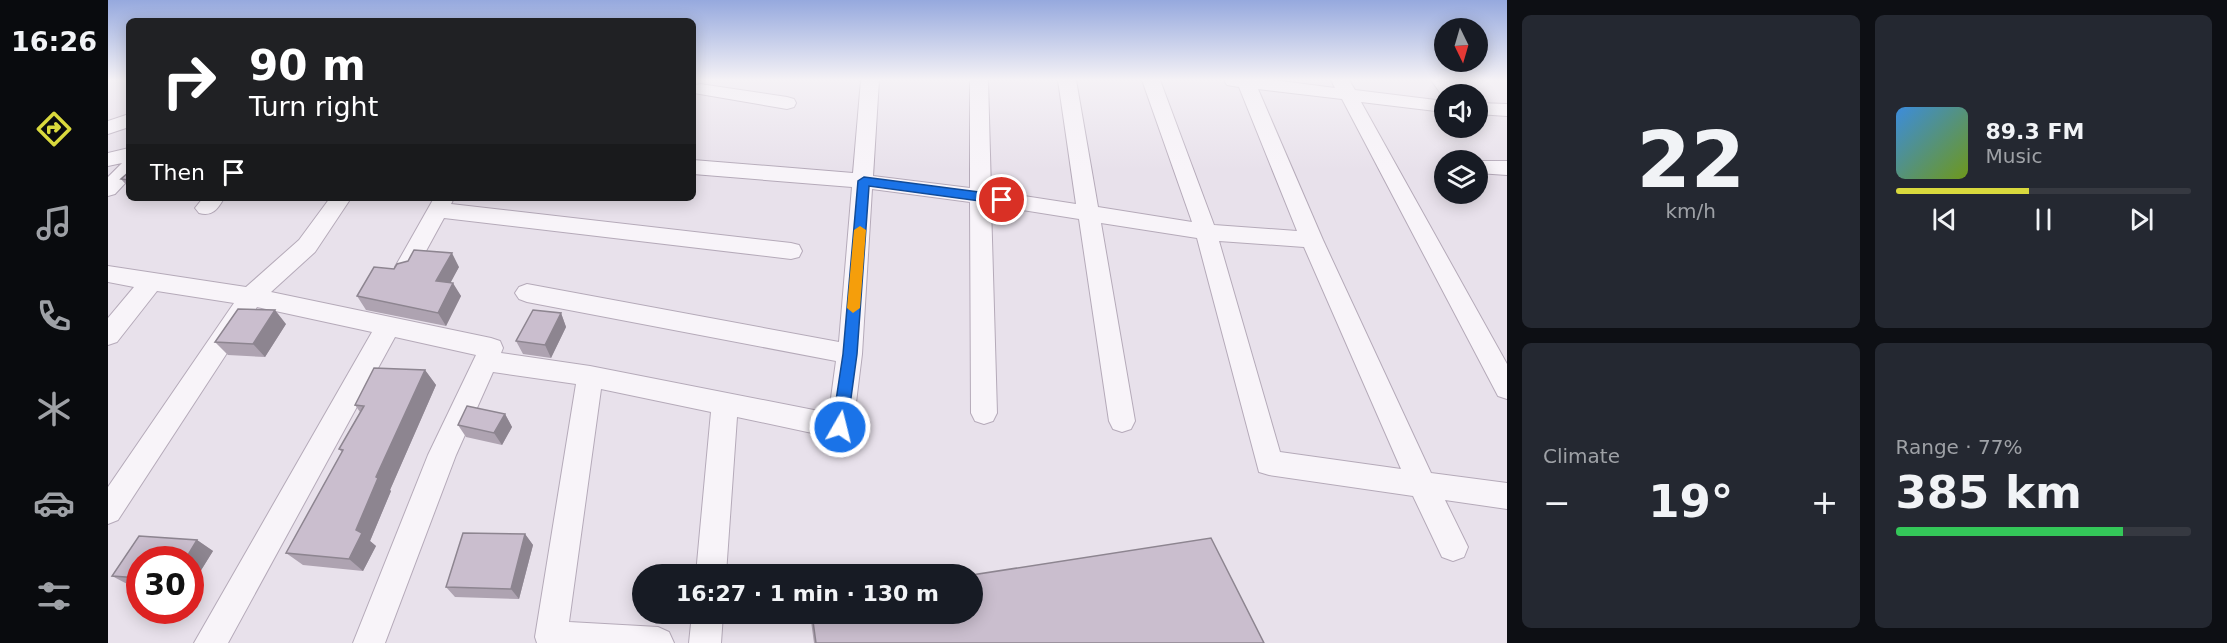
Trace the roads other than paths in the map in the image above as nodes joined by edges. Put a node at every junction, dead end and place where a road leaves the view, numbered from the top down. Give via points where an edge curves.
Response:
1 (868, 110) edge
2 (980, 110) edge
3 (1072, 110) edge
4 (1162, 110) edge
5 (1254, 110) edge
6 (1357, 110) edge
7 (126, 121) edge
8 (108, 128) edge
9 (126, 155) edge
10 (108, 160) edge
11 (696, 167) edge
12 (1488, 168) edge
13 (1507, 168) edge
14 (126, 170) edge
15 (864, 181) junction
16 (108, 189) edge
17 (981, 196) junction
18 (339, 201) edge
19 (441, 204) edge
20 (1089, 213) junction
21 (1206, 232) junction
22 (1312, 240) junction
23 (791, 251) dead end
24 (406, 267) edge
25 (108, 274) edge
26 (152, 281) junction
27 (527, 293) dead end
28 (251, 297) junction
29 (389, 326) junction
30 (108, 335) edge
31 (850, 354) junction
32 (485, 361) junction
33 (590, 376) junction
34 (1507, 388) edge
35 (725, 405) junction
36 (984, 413) dead end
37 (1122, 421) dead end
38 (1422, 484) junction
39 (1507, 496) edge
40 (108, 511) edge
41 (1453, 547) dead end
42 (712, 564) edge
43 (707, 624) edge
44 (607, 642) edge
45 (210, 643) edge
46 (369, 643) edge
47 (658, 643) edge
48 (705, 643) edge

1 - 15 street
2 - 17 street
3 - 20 street
4 - 21 street
5 - 22 street
6 - 34 street
7 - 8 street
9 - 10 street
11 - 15 street
12 - 13 street
14 - 16 street
15 - 17 street
15 - 31 street
17 - 20 street
17 - 36 street
18 - 28 street via 307,246
19 - 23 street
19 - 24 street
20 - 21 street
20 - 37 street
21 - 22 street
21 - 38 street via 1269,463
22 - 38 street
25 - 26 street
26 - 28 street
26 - 30 street
27 - 31 street
28 - 29 street
28 - 40 street
29 - 32 street via 491,348
29 - 45 street
31 - 35 street via 840,427
32 - 33 street
32 - 46 street via 442,455
33 - 35 street
33 - 44 street via 551,637
35 - 42 street
38 - 39 street
38 - 41 street
43 - 48 street
44 - 47 street

